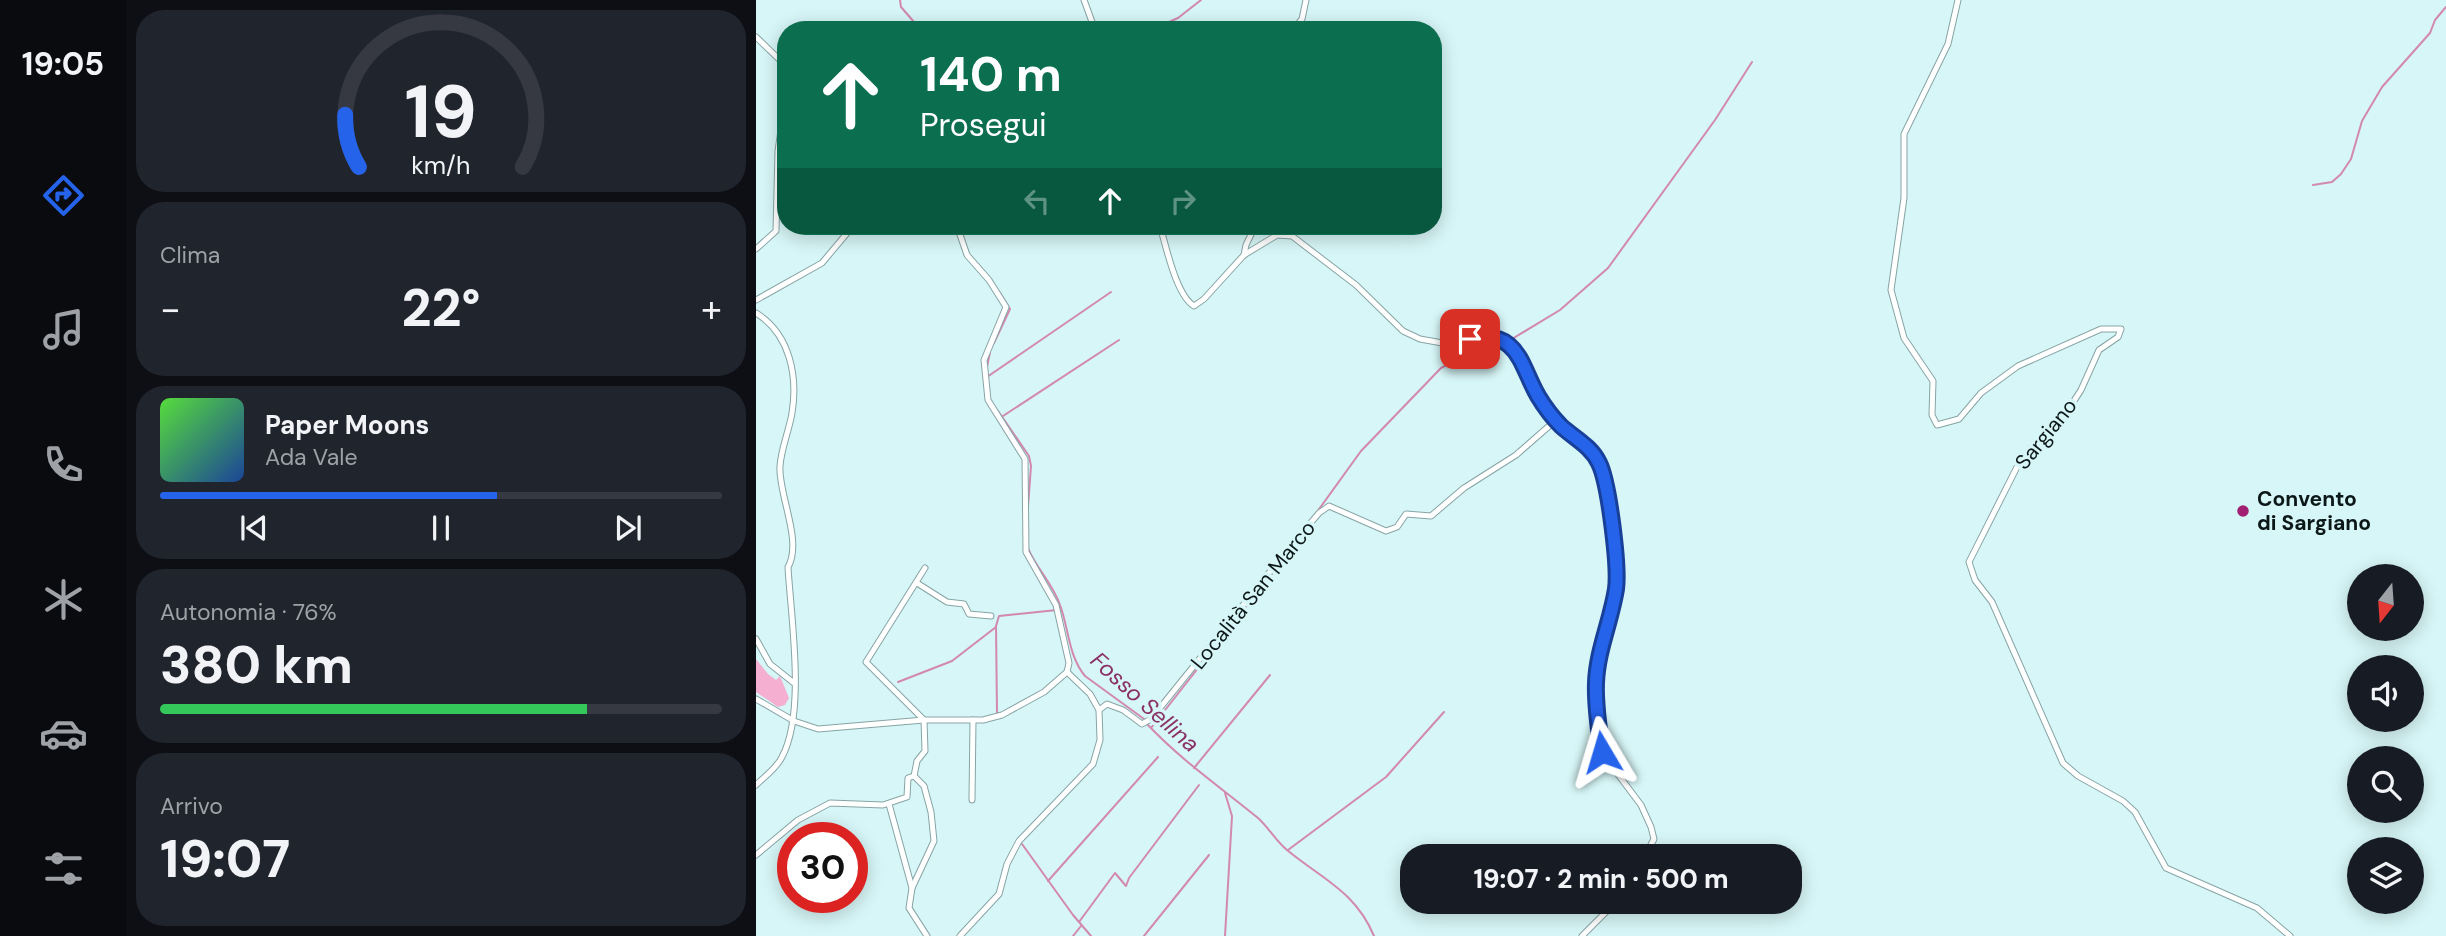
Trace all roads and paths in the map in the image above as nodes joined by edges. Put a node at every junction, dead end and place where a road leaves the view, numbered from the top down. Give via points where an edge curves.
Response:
1 (1084, 0) edge
2 (1306, 0) edge
3 (1958, 0) edge
4 (1092, 21) edge
5 (1300, 21) edge
6 (756, 37) edge
7 (777, 57) edge
8 (777, 191) edge
9 (845, 235) edge
10 (960, 235) edge
11 (1163, 235) edge
12 (1252, 235) edge
13 (1277, 235) edge
14 (1289, 235) edge
15 (756, 249) edge
16 (1244, 255) junction
17 (756, 300) edge
18 (756, 313) edge
19 (1556, 420) junction
20 (925, 568) dead end
21 (917, 583) junction
22 (990, 617) dead end
23 (756, 639) edge
24 (1067, 672) junction
25 (794, 683) junction
26 (756, 699) edge
27 (1098, 710) junction
28 (924, 720) junction
29 (973, 720) junction
30 (794, 721) junction
31 (914, 776) junction
32 (758, 781) edge
33 (972, 800) dead end
34 (889, 804) junction
35 (1651, 844) edge
36 (756, 855) edge
37 (912, 888) junction
38 (1604, 914) edge
39 (927, 936) edge
40 (960, 936) edge
41 (1582, 936) edge
42 (2290, 936) edge

1 - 4 street
2 - 5 street
3 - 42 street, Sargiano via 1948,44 1904,134 1905,198 1891,290 1904,338 1933,381 1932,415 1937,425 1959,419 1981,393 2018,366 2101,329 2121,329 2118,337 2099,350 2068,410 2017,467 1969,562 1975,580 1992,602 2063,763 2135,811 2166,868 2257,908
6 - 7 street
8 - 15 street via 776,231
9 - 17 street via 822,263
10 - 24 street via 967,255 1005,302 1006,312 984,360 985,390 1025,459 1026,552 1056,605
11 - 16 street via 1180,288 1194,306
12 - 16 street
13 - 16 street
14 - 19 street via 1356,285 1403,331 1448,344 1484,336 1517,350 1537,394
18 - 25 street via 778,332 793,372 792,411 780,467 791,541 788,567
19 - 27 street, Località San Marco via 1431,516 1406,514 1397,527 1386,531 1329,506 1151,719 1142,724 1107,704
19 - 35 street via 1593,452 1603,473 1618,565 1596,683 1602,752 1641,805 1651,827
20 - 21 street
21 - 22 street via 947,602 964,604 969,614
21 - 28 street via 866,662
23 - 25 street via 770,664
24 - 27 street via 1090,694
24 - 29 street via 1044,692 1007,712
25 - 30 street
26 - 30 street
27 - 40 street via 1100,740 1093,764 1019,841 999,894
28 - 29 street
28 - 30 street via 827,729
28 - 31 street via 925,751
29 - 33 street
30 - 32 street via 777,766
31 - 34 street via 908,778 906,797
31 - 37 street via 924,786 934,841
34 - 36 street via 830,803 798,820
34 - 37 street
37 - 39 street via 909,908
38 - 41 street

